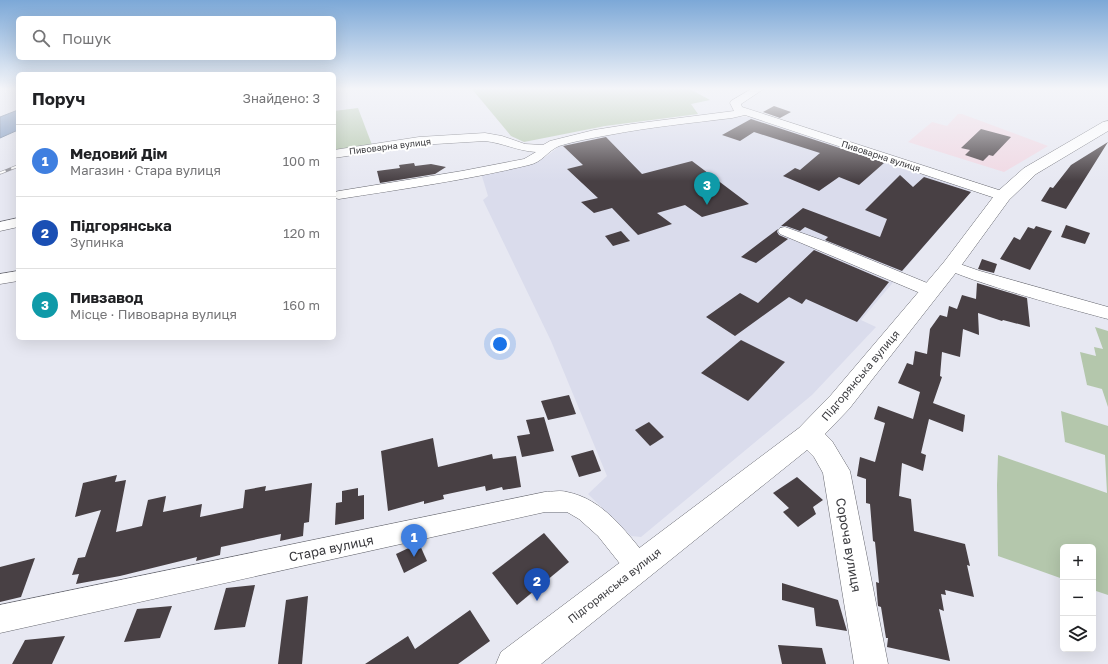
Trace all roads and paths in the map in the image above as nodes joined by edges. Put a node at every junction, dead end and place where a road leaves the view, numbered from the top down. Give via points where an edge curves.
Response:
1 (699, 119) edge
2 (766, 119) edge
3 (1108, 125) edge
4 (545, 149) junction
5 (336, 154) edge
6 (339, 195) dead end
7 (1003, 196) junction
8 (16, 223) edge
9 (0, 227) edge
10 (785, 231) dead end
11 (951, 266) junction
12 (16, 276) edge
13 (0, 279) edge
14 (931, 290) junction
15 (1108, 313) edge
16 (808, 435) junction
17 (638, 566) junction
18 (0, 620) edge
19 (513, 664) edge
20 (871, 664) edge

1 - 4 street, Пивоварна вулиця via 594,134 554,144
2 - 7 street, Пивоварна вулиця
3 - 7 main road, Підгорянська вулиця via 1030,172
4 - 5 street, Пивоварна вулиця via 524,148 498,139 485,138 419,141
4 - 6 street via 540,156 528,162
7 - 11 main road, Підгорянська вулиця
8 - 9 street
10 - 14 street
11 - 14 main road, Підгорянська вулиця
11 - 15 street via 974,275
12 - 13 street
14 - 16 main road, Підгорянська вулиця via 840,402
16 - 17 main road, Підгорянська вулиця
16 - 20 main road, Сороча вулиця via 823,449 836,471
17 - 18 street, Стара вулиця via 584,508 567,502 545,502
17 - 19 main road, Підгорянська вулиця

